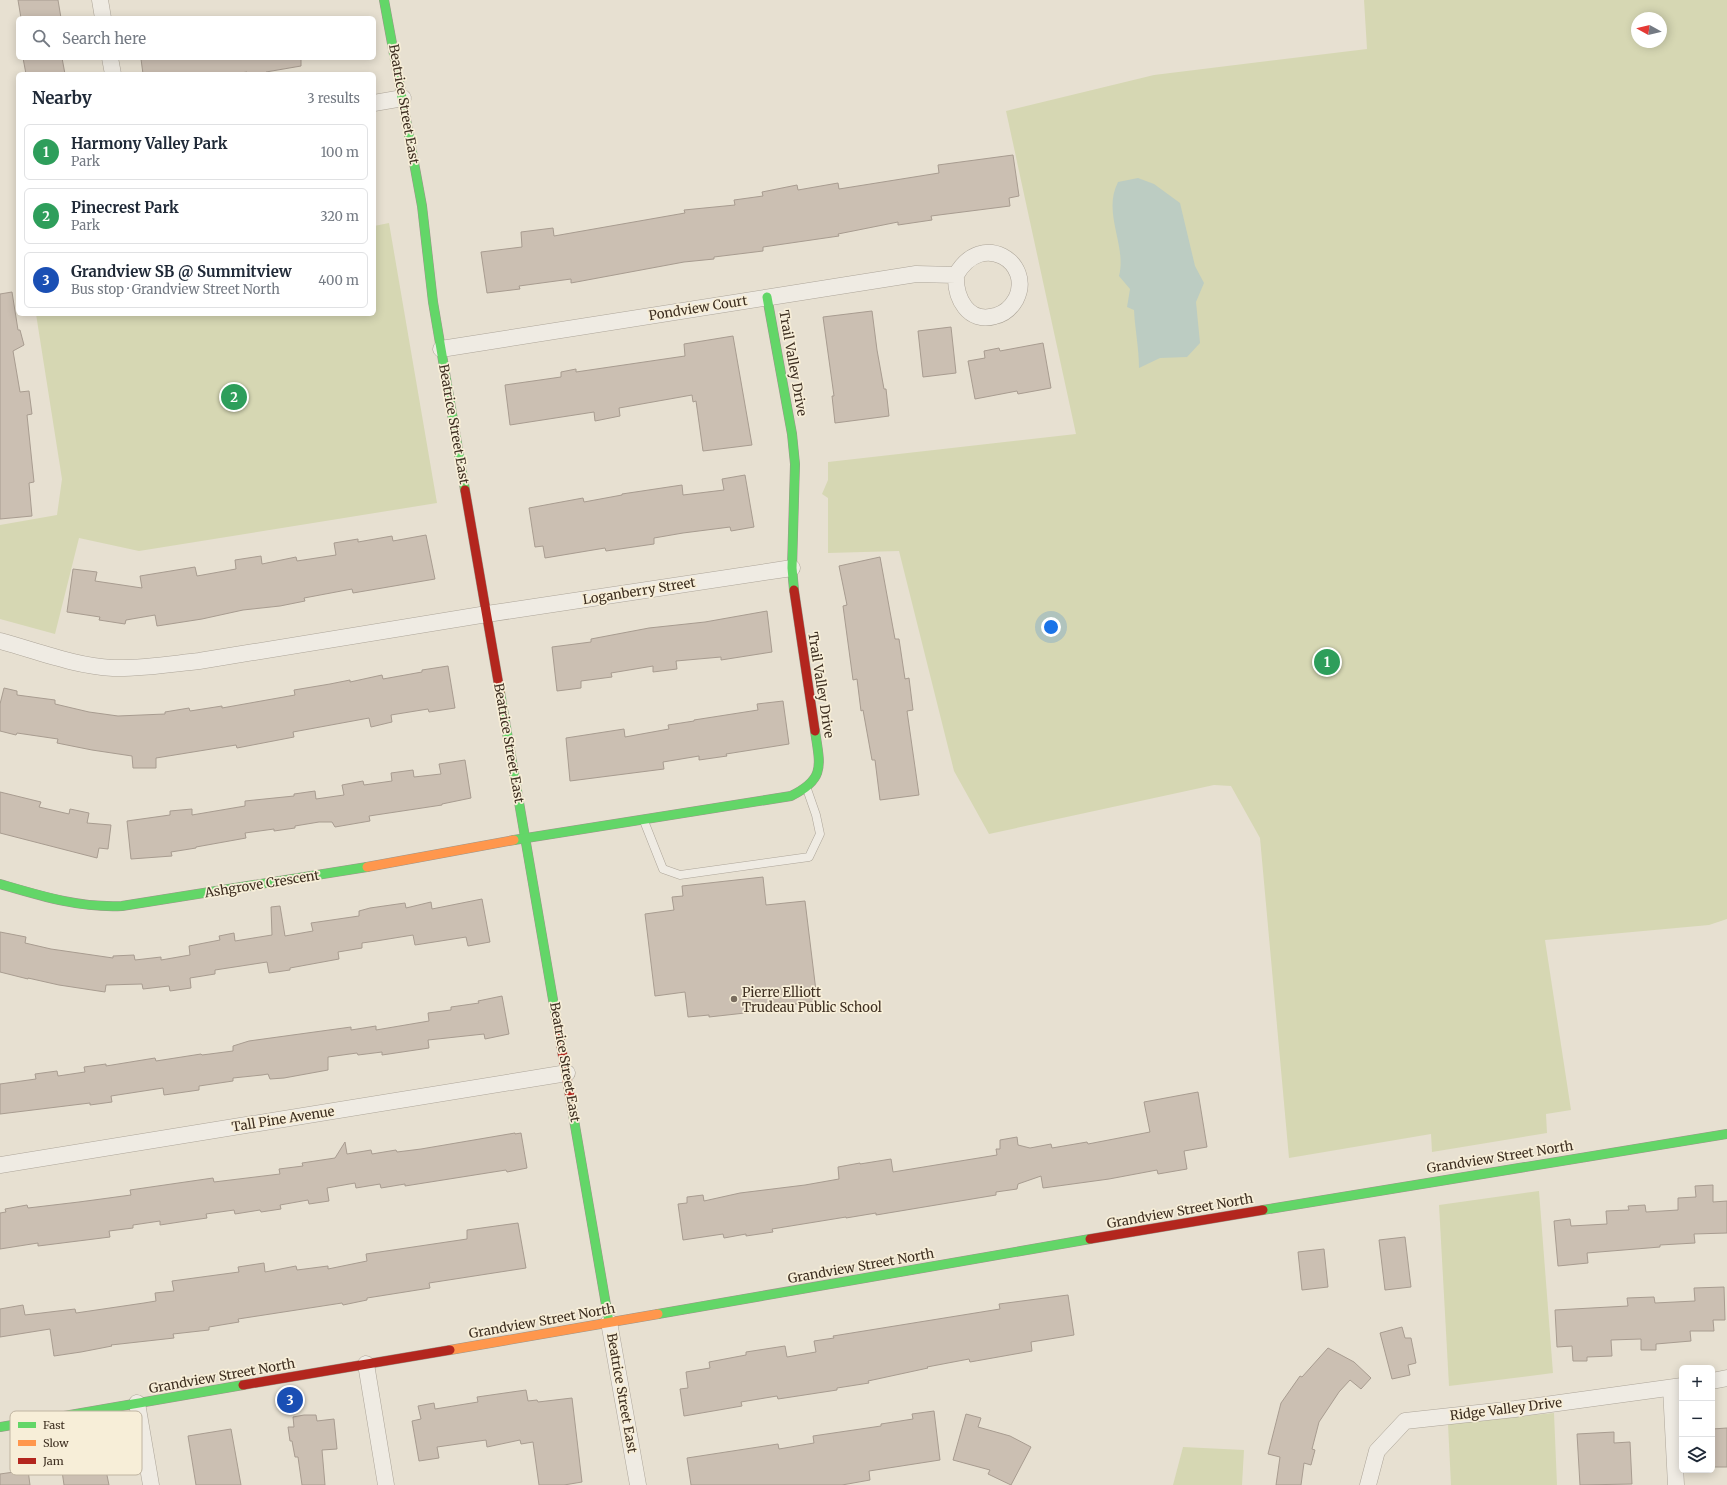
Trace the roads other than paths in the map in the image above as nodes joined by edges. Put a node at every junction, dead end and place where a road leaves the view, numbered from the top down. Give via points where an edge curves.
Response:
1 (100, 0) edge
2 (384, 0) edge
3 (103, 16) edge
4 (110, 60) edge
5 (112, 72) edge
6 (403, 98) junction
7 (376, 103) edge
8 (956, 276) junction
9 (767, 297) junction
10 (441, 349) junction
11 (792, 568) junction
12 (487, 614) junction
13 (0, 641) edge
14 (807, 789) junction
15 (643, 819) junction
16 (526, 838) junction
17 (0, 884) edge
18 (566, 1073) junction
19 (1727, 1134) edge
20 (0, 1165) edge
21 (609, 1322) junction
22 (366, 1364) junction
23 (1727, 1378) edge
24 (1715, 1380) edge
25 (1677, 1387) edge
26 (137, 1403) junction
27 (91, 1411) edge
28 (138, 1411) edge
29 (10, 1425) edge
30 (0, 1427) edge
31 (142, 1432) edge
32 (151, 1485) edge
33 (386, 1485) edge
34 (638, 1485) edge
35 (1368, 1485) edge
36 (1676, 1485) edge

1 - 3 street
2 - 6 street, Beatrice Street East
4 - 5 street
6 - 7 street
6 - 10 street, Beatrice Street East via 422,206
8 - 8 street via 958,298 965,308 982,317 994,317 1005,312 1013,305 1019,293 1019,277 1014,267 1006,258 996,253 984,252 968,259
8 - 9 street, Pondview Court via 916,274
9 - 10 street, Pondview Court
9 - 11 street, Trail Valley Drive via 791,426 795,464
10 - 12 street, Beatrice Street East
11 - 12 street, Loganberry Street
11 - 14 street, Trail Valley Drive via 795,606 820,768 816,780
12 - 13 street via 152,666 113,668 68,661
12 - 16 street, Beatrice Street East
14 - 15 street via 791,796
14 - 15 lane via 820,834 809,857 680,875 662,869
15 - 16 street
16 - 17 street, Ashgrove Crescent via 403,861 117,907 102,908 79,904
16 - 18 street, Beatrice Street East
18 - 20 street, Tall Pine Avenue
18 - 21 street, Beatrice Street East
19 - 21 street, Grandview Street North via 1511,1168
21 - 22 street, Grandview Street North
21 - 34 street, Beatrice Street East
22 - 26 street, Grandview Street North
22 - 33 street
23 - 24 street
25 - 35 street, Ridge Valley Drive via 1405,1421 1377,1450
25 - 36 street
26 - 27 street, Grandview Street North
26 - 28 street
29 - 30 street, Grandview Street North
31 - 32 street

